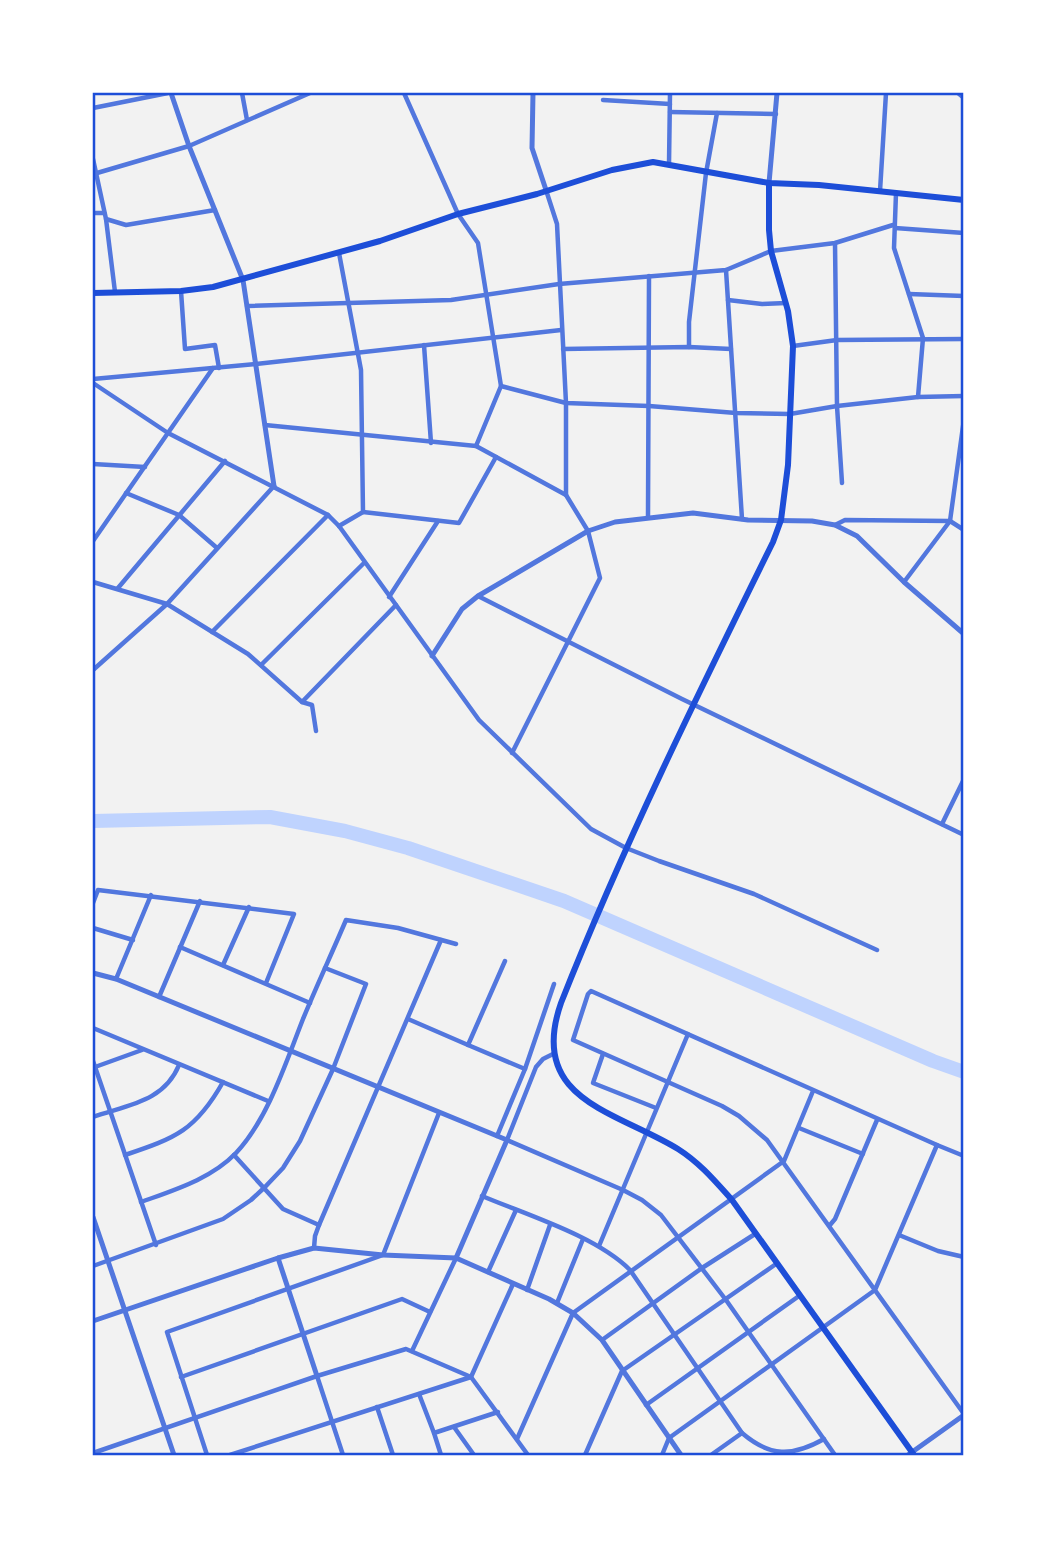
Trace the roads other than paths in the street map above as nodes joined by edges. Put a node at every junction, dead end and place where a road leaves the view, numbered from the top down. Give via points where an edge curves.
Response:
1 (169, 93) edge
2 (242, 93) edge
3 (310, 93) edge
4 (404, 93) edge
5 (533, 93) edge
6 (670, 93) edge
7 (777, 93) edge
8 (886, 93) edge
9 (958, 93) edge
10 (964, 98) edge
11 (603, 100) dead end
12 (670, 104) junction
13 (93, 108) edge
14 (670, 112) junction
15 (717, 113) junction
16 (776, 114) junction
17 (247, 120) junction
18 (189, 146) junction
19 (93, 159) edge
20 (669, 164) junction
21 (97, 173) junction
22 (706, 173) junction
23 (769, 183) junction
24 (546, 190) junction
25 (880, 191) junction
26 (895, 193) junction
27 (964, 200) edge
28 (215, 210) junction
29 (93, 213) edge
30 (458, 214) junction
31 (105, 216) junction
32 (894, 226) junction
33 (964, 233) edge
34 (835, 243) junction
35 (771, 251) junction
36 (339, 253) junction
37 (726, 270) junction
38 (695, 272) junction
39 (649, 276) junction
40 (243, 279) junction
41 (559, 284) junction
42 (181, 291) junction
43 (115, 292) junction
44 (93, 293) edge
45 (486, 293) junction
46 (909, 294) junction
47 (964, 296) edge
48 (728, 300) junction
49 (786, 303) junction
50 (349, 304) junction
51 (247, 306) junction
52 (561, 330) junction
53 (494, 338) junction
54 (923, 338) junction
55 (964, 339) edge
56 (837, 340) junction
57 (424, 345) junction
58 (793, 345) junction
59 (689, 347) junction
60 (649, 348) junction
61 (563, 349) junction
62 (731, 349) junction
63 (358, 351) junction
64 (256, 364) junction
65 (216, 368) junction
66 (93, 381) edge
67 (501, 386) junction
68 (964, 396) edge
69 (918, 397) junction
70 (566, 403) junction
71 (837, 405) junction
72 (649, 406) junction
73 (736, 413) junction
74 (790, 414) junction
75 (964, 419) edge
76 (265, 425) junction
77 (168, 433) junction
78 (363, 435) junction
79 (431, 443) junction
80 (476, 446) junction
81 (496, 457) junction
82 (225, 461) junction
83 (93, 464) edge
84 (145, 467) junction
85 (842, 483) dead end
86 (274, 486) junction
87 (126, 493) junction
88 (566, 495) junction
89 (363, 512) junction
90 (179, 515) junction
91 (328, 515) junction
92 (648, 517) junction
93 (743, 519) junction
94 (780, 520) junction
95 (438, 521) junction
96 (950, 522) junction
97 (835, 525) junction
98 (339, 526) junction
99 (964, 530) edge
100 (588, 531) junction
101 (93, 541) edge
102 (217, 549) junction
103 (364, 562) junction
104 (93, 582) edge
105 (904, 582) junction
106 (118, 588) junction
107 (478, 596) junction
108 (389, 597) junction
109 (167, 604) junction
110 (396, 605) junction
111 (212, 632) junction
112 (964, 634) edge
113 (567, 642) junction
114 (432, 656) junction
115 (261, 665) junction
116 (93, 670) edge
117 (302, 702) junction
118 (693, 704) junction
119 (316, 731) dead end
120 (512, 753) junction
121 (964, 779) edge
122 (942, 824) junction
123 (964, 835) edge
124 (625, 851) junction
125 (151, 895) junction
126 (200, 901) junction
127 (93, 903) edge
128 (249, 907) junction
129 (93, 928) edge
130 (133, 940) junction
131 (442, 940) junction
132 (456, 944) dead end
133 (180, 947) junction
134 (877, 950) dead end
135 (505, 961) dead end
136 (223, 965) junction
137 (325, 968) junction
138 (93, 973) edge
139 (116, 979) junction
140 (266, 983) junction
141 (554, 984) dead end
142 (159, 998) junction
143 (310, 1003) junction
144 (408, 1019) junction
145 (93, 1028) edge
146 (688, 1034) junction
147 (468, 1045) junction
148 (143, 1050) junction
149 (290, 1052) junction
150 (553, 1054) junction
151 (603, 1054) junction
152 (94, 1064) edge
153 (179, 1065) junction
154 (333, 1069) junction
155 (525, 1069) junction
156 (667, 1080) junction
157 (223, 1082) junction
158 (377, 1088) junction
159 (813, 1091) junction
160 (268, 1101) junction
161 (656, 1108) junction
162 (110, 1111) junction
163 (439, 1113) junction
164 (93, 1117) edge
165 (877, 1120) junction
166 (799, 1128) junction
167 (647, 1131) junction
168 (497, 1136) junction
169 (507, 1140) junction
170 (937, 1145) junction
171 (863, 1154) junction
172 (125, 1155) junction
173 (234, 1155) junction
174 (964, 1156) edge
175 (784, 1161) junction
176 (265, 1187) junction
177 (623, 1190) junction
178 (482, 1196) junction
179 (732, 1200) junction
180 (141, 1202) junction
181 (516, 1210) junction
182 (93, 1217) edge
183 (319, 1225) junction
184 (550, 1225) junction
185 (830, 1225) junction
186 (755, 1234) junction
187 (679, 1236) junction
188 (899, 1236) junction
189 (583, 1239) junction
190 (156, 1245) junction
191 (599, 1245) junction
192 (314, 1248) junction
193 (383, 1255) junction
194 (964, 1257) edge
195 (278, 1258) junction
196 (456, 1258) junction
197 (108, 1261) junction
198 (776, 1264) junction
199 (93, 1266) edge
200 (702, 1268) junction
201 (630, 1270) junction
202 (487, 1273) junction
203 (513, 1284) junction
204 (288, 1290) junction
205 (527, 1290) junction
206 (875, 1290) junction
207 (799, 1296) junction
208 (726, 1300) junction
209 (557, 1303) junction
210 (653, 1303) junction
211 (126, 1310) junction
212 (430, 1312) junction
213 (573, 1313) junction
214 (93, 1321) edge
215 (822, 1327) junction
216 (302, 1333) junction
217 (748, 1333) junction
218 (675, 1336) junction
219 (602, 1340) junction
220 (412, 1350) junction
221 (771, 1365) junction
222 (698, 1369) junction
223 (622, 1371) junction
224 (317, 1376) junction
225 (181, 1377) junction
226 (471, 1377) junction
227 (419, 1394) junction
228 (720, 1402) junction
229 (646, 1405) junction
230 (377, 1407) junction
231 (498, 1412) junction
232 (964, 1414) edge
233 (195, 1419) junction
234 (332, 1422) junction
235 (454, 1427) junction
236 (165, 1429) junction
237 (434, 1433) junction
238 (742, 1433) junction
239 (669, 1438) junction
240 (517, 1439) junction
241 (824, 1439) junction
242 (93, 1453) edge
243 (768, 1453) edge
244 (791, 1454) edge
245 (911, 1454) edge
246 (174, 1455) edge
247 (207, 1455) edge
248 (230, 1455) edge
249 (343, 1455) edge
250 (393, 1455) edge
251 (441, 1455) edge
252 (474, 1455) edge
253 (528, 1455) edge
254 (585, 1455) edge
255 (662, 1455) edge
256 (681, 1455) edge
257 (711, 1455) edge
258 (835, 1455) edge

1 - 13 street
1 - 18 street
2 - 17 street
3 - 17 street
4 - 30 street
5 - 24 street via 532,148
6 - 12 street
7 - 16 street
8 - 25 street
9 - 10 street
11 - 12 street
12 - 14 street
14 - 15 street
14 - 20 street
15 - 16 street
15 - 22 street
16 - 23 street
17 - 18 street
18 - 21 street
18 - 28 street
19 - 21 street
20 - 22 main road
20 - 24 main road via 653,162 612,170
21 - 31 street
22 - 23 main road
22 - 38 street
23 - 25 main road
23 - 35 main road
24 - 30 main road
24 - 41 street via 557,224
25 - 26 main road
26 - 27 main road
26 - 32 street
28 - 31 street via 125,225
28 - 40 street
29 - 31 street
30 - 36 main road
30 - 45 street via 478,243
31 - 43 street
32 - 33 street
32 - 34 street
32 - 46 street via 894,248
34 - 35 street
34 - 56 street
35 - 37 street
35 - 49 main road
36 - 40 main road
36 - 50 street
37 - 38 street
37 - 48 street
38 - 39 street
38 - 59 street
39 - 41 street
39 - 60 street
40 - 42 main road
40 - 51 street
41 - 45 street
41 - 52 street
42 - 43 main road
42 - 65 street via 185,349 215,345
43 - 44 main road
45 - 50 street via 451,300
45 - 53 street
46 - 47 street
46 - 54 street
48 - 49 street
48 - 62 street
49 - 58 main road
50 - 51 street
50 - 63 street
51 - 64 street
52 - 53 street
52 - 61 street
53 - 57 street
53 - 67 street
54 - 55 street
54 - 56 street
54 - 69 street
56 - 58 street
56 - 71 street
57 - 63 street
57 - 79 street
58 - 74 main road
59 - 60 street
59 - 62 street
60 - 61 street
60 - 72 street
61 - 70 street
62 - 73 street
63 - 64 street
63 - 78 street
64 - 65 street
64 - 76 street
65 - 66 street
65 - 77 street
66 - 77 street
67 - 70 street
67 - 80 street
68 - 69 street
69 - 71 street
70 - 72 street
70 - 88 street
71 - 74 street
71 - 85 street
72 - 73 street
72 - 92 street
73 - 74 street
73 - 93 street
74 - 94 main road
75 - 96 street
76 - 78 street
76 - 86 street
77 - 82 street
77 - 84 street
78 - 79 street
78 - 89 street
79 - 80 street
80 - 81 street
81 - 88 street
81 - 95 street via 458,523
82 - 86 street
82 - 90 street
83 - 84 street
84 - 87 street
86 - 91 street
86 - 102 street
87 - 90 street
87 - 101 street
88 - 100 street
89 - 95 street
89 - 98 street
90 - 102 street
90 - 106 street
91 - 98 street
91 - 111 street
92 - 93 street via 693,513
92 - 100 street
93 - 94 street
94 - 97 street
94 - 118 main road
95 - 108 street
96 - 97 street via 845,520
96 - 99 street
96 - 105 street
97 - 105 street via 857,536
98 - 103 street
100 - 107 street
100 - 113 street via 600,578
102 - 109 street
103 - 108 street
103 - 115 street
104 - 106 street
105 - 112 street
106 - 109 street
107 - 113 street
107 - 114 street via 462,608
108 - 110 street
109 - 111 street
109 - 116 street
110 - 114 street
110 - 117 street
111 - 115 street
113 - 118 street
113 - 120 street
114 - 120 street via 479,720
115 - 117 street
117 - 119 street via 312,705
118 - 122 street
118 - 124 main road
120 - 124 street via 591,829
121 - 122 street
122 - 123 street
124 - 134 street via 754,894
124 - 150 main road via 554,1024
125 - 126 street
125 - 127 street via 98,890
125 - 130 street
126 - 128 street
126 - 133 street
128 - 136 street
128 - 140 street via 294,914
129 - 130 street
130 - 139 street
131 - 132 street
131 - 137 street via 346,920
131 - 144 street
133 - 136 street
133 - 142 street
135 - 147 street
136 - 140 street
137 - 143 street
137 - 154 street via 366,984
138 - 139 street
139 - 142 street
140 - 143 street
141 - 155 street
142 - 149 street
143 - 149 street
144 - 147 street
144 - 158 street
145 - 148 street
146 - 151 street via 591,991 573,1040
146 - 156 street
146 - 159 street
147 - 155 street
148 - 152 street
148 - 153 street
149 - 154 street
149 - 160 street
150 - 167 main road via 577,1095
150 - 169 street via 536,1067
151 - 156 street
151 - 161 street via 593,1083
152 - 162 street
153 - 157 street
153 - 162 street via 156,1096
154 - 158 street
154 - 176 street via 300,1141
155 - 168 street
156 - 161 street
156 - 175 street via 739,1116
157 - 160 street
157 - 172 street via 189,1128
158 - 163 street
158 - 183 street
159 - 165 street
159 - 166 street
160 - 173 street
161 - 167 street
162 - 164 street
162 - 172 street
163 - 168 street
163 - 193 street
165 - 170 street
165 - 171 street
166 - 171 street
166 - 175 street
167 - 177 street
167 - 179 main road via 701,1165
168 - 169 street
169 - 177 street
169 - 178 street
170 - 174 street
170 - 188 street
171 - 185 street
172 - 180 street
173 - 176 street
173 - 180 street via 204,1177
175 - 179 street
175 - 185 street
176 - 183 street via 283,1209
176 - 190 street via 223,1219
177 - 187 street via 653,1208
177 - 191 street
178 - 181 street
178 - 196 street
179 - 186 main road
179 - 187 street
180 - 190 street
181 - 184 street
181 - 202 street
182 - 197 street
183 - 192 street
184 - 189 street
184 - 205 street
185 - 206 street
186 - 198 main road
186 - 200 street
187 - 200 street
187 - 201 street
188 - 194 street
188 - 206 street
189 - 191 street
189 - 209 street
190 - 197 street
191 - 201 street
192 - 193 street
192 - 195 street
193 - 196 street
193 - 204 street
195 - 204 street
195 - 211 street
196 - 202 street
196 - 212 street
197 - 199 street
197 - 211 street
198 - 207 main road
198 - 208 street
200 - 208 street
200 - 210 street
201 - 210 street
201 - 213 street
202 - 203 street
203 - 205 street
203 - 226 street
204 - 216 street
204 - 225 street via 167,1332
205 - 209 street
206 - 215 street
206 - 232 street
207 - 215 main road
207 - 217 street
208 - 217 street
208 - 218 street
209 - 213 street
210 - 218 street
210 - 219 street
211 - 214 street
211 - 236 street
212 - 216 street via 402,1299
212 - 220 street
213 - 219 street
213 - 240 street
215 - 221 street
215 - 245 main road
216 - 224 street
216 - 225 street
217 - 221 street
217 - 222 street
218 - 222 street
218 - 223 street
219 - 223 street
220 - 224 street
220 - 226 street
221 - 228 street
221 - 241 street
222 - 228 street
222 - 229 street
223 - 229 street
223 - 254 street
224 - 233 street
224 - 234 street
225 - 233 street
226 - 227 street
226 - 231 street
227 - 230 street
227 - 237 street
228 - 238 street
228 - 239 street
229 - 239 street
230 - 234 street
230 - 250 street
231 - 235 street
231 - 240 street
232 - 245 street
233 - 236 street
233 - 247 street
234 - 248 street
234 - 249 street
235 - 237 street
235 - 252 street
236 - 242 street
236 - 246 street
237 - 251 street
238 - 243 street
238 - 257 street
239 - 255 street
239 - 256 street
240 - 253 street
241 - 244 street
241 - 258 street
243 - 244 street

